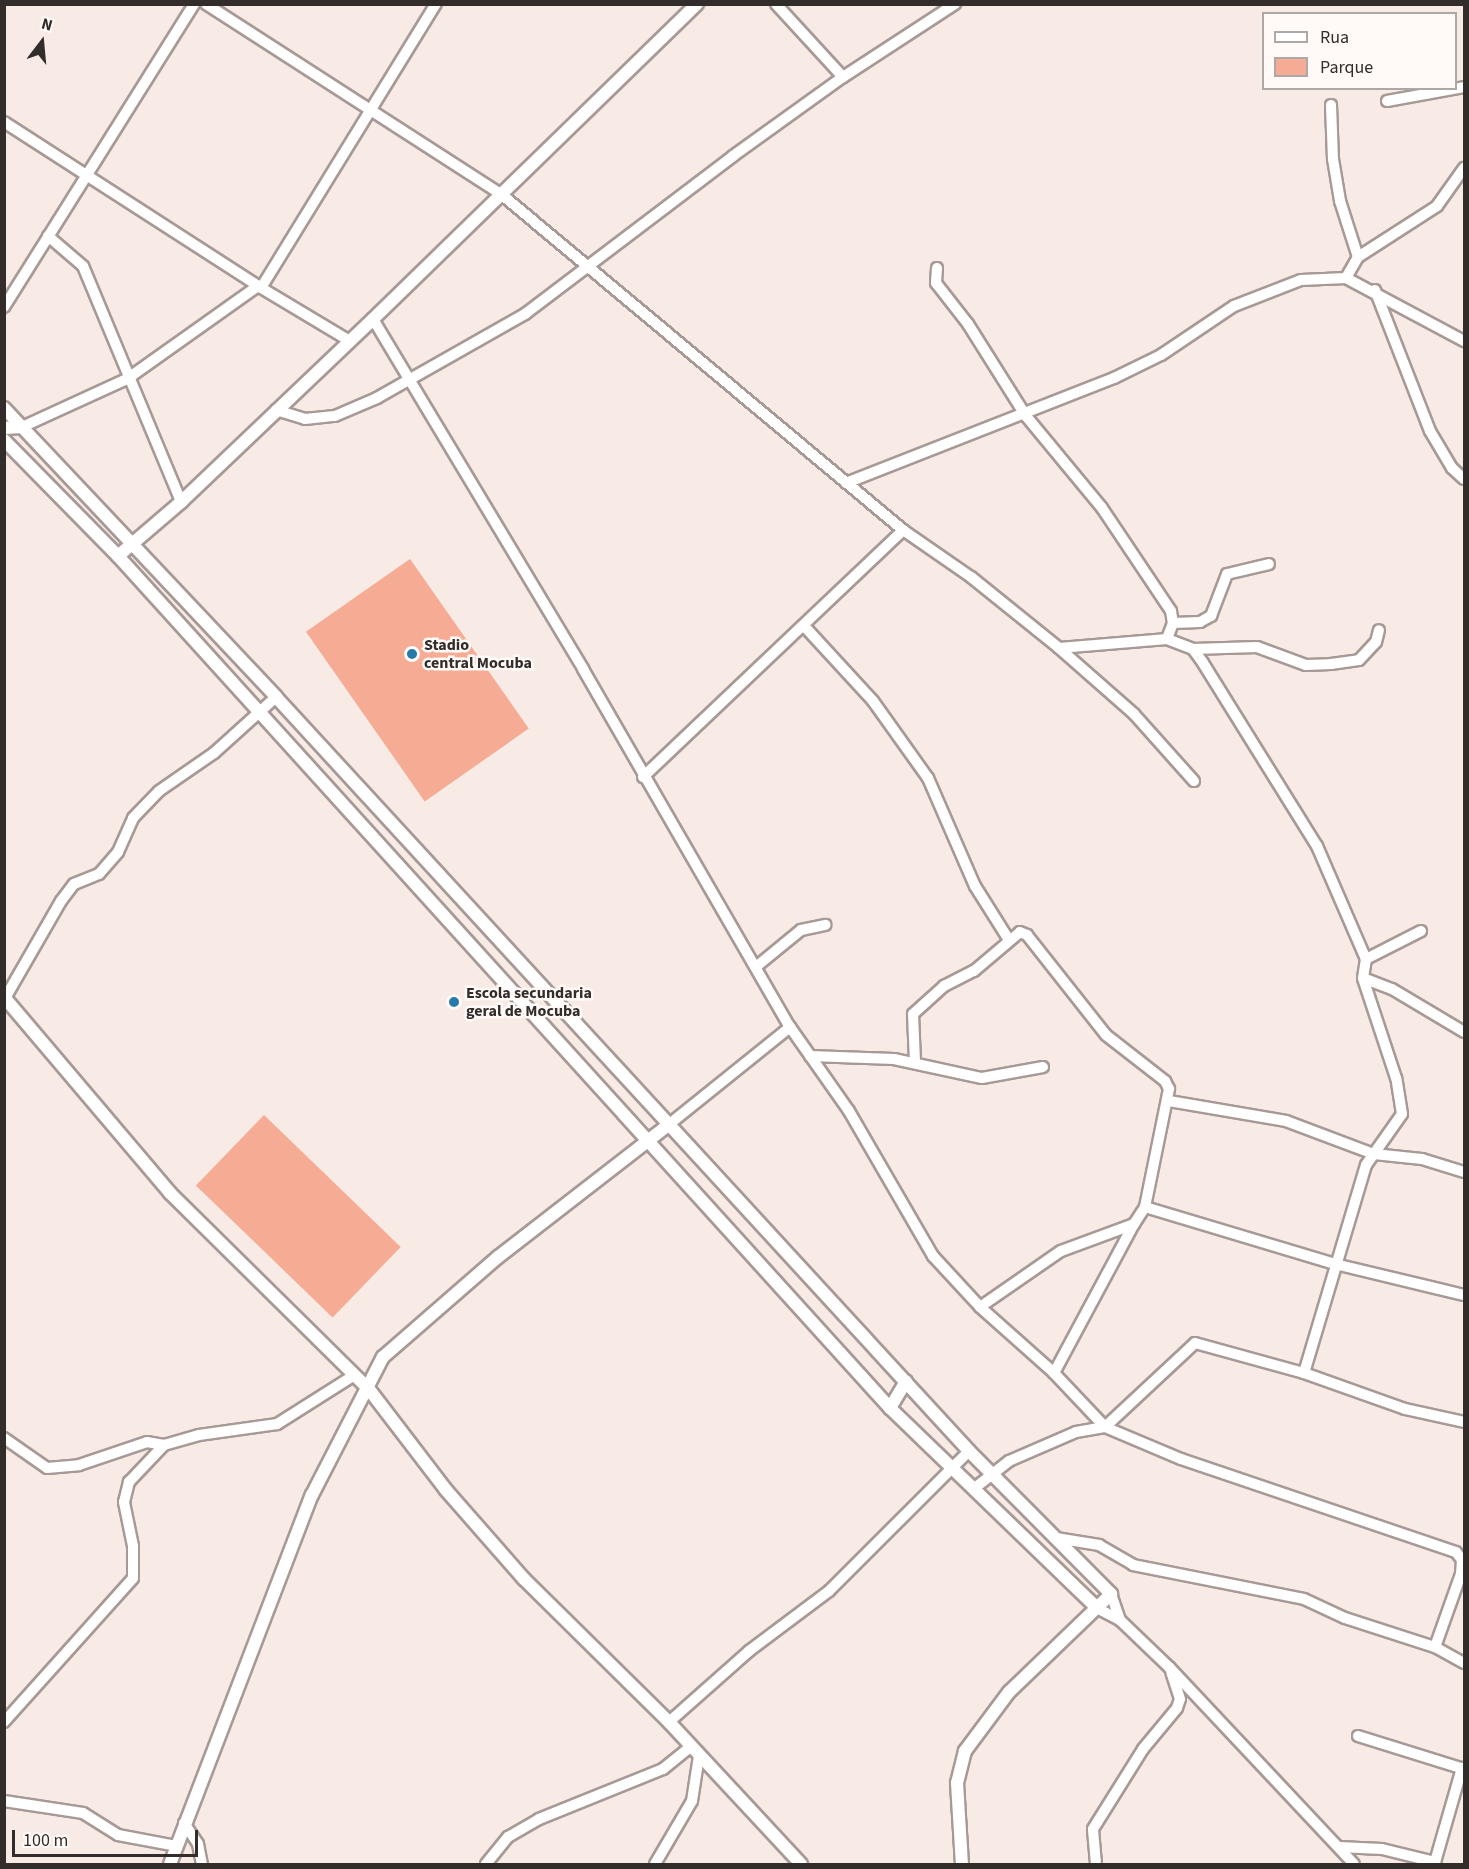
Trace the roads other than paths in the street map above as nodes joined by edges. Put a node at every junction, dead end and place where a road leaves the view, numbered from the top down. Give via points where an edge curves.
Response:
1 (194, 4) edge
2 (206, 4) edge
3 (436, 4) edge
4 (697, 4) edge
5 (776, 4) edge
6 (955, 4) edge
7 (843, 77) junction
8 (1448, 90) edge
9 (1387, 101) dead end
10 (1331, 105) dead end
11 (371, 108) junction
12 (4, 122) edge
13 (1464, 168) edge
14 (87, 174) junction
15 (501, 194) junction
16 (48, 236) junction
17 (1358, 257) junction
18 (584, 267) junction
19 (937, 268) dead end
20 (1346, 278) junction
21 (259, 287) junction
22 (1375, 290) junction
23 (4, 307) edge
24 (373, 319) junction
25 (350, 340) junction
26 (1464, 341) edge
27 (127, 378) junction
28 (411, 380) junction
29 (4, 408) edge
30 (276, 410) junction
31 (1026, 416) junction
32 (22, 427) junction
33 (4, 428) edge
34 (4, 441) edge
35 (1464, 479) edge
36 (846, 483) junction
37 (181, 502) junction
38 (903, 530) junction
39 (132, 543) junction
40 (118, 556) junction
41 (1269, 564) dead end
42 (1173, 623) junction
43 (804, 627) junction
44 (1379, 630) dead end
45 (1167, 639) junction
46 (1059, 648) junction
47 (1193, 649) junction
48 (276, 697) junction
49 (259, 713) junction
50 (644, 777) junction
51 (1194, 781) dead end
52 (438, 876) junction
53 (421, 891) junction
54 (825, 925) dead end
55 (1421, 931) dead end
56 (1009, 940) junction
57 (1366, 959) junction
58 (757, 966) junction
59 (1363, 978) junction
60 (5, 998) edge
61 (790, 1026) junction
62 (1464, 1032) edge
63 (810, 1056) junction
64 (915, 1062) junction
65 (1043, 1067) dead end
66 (1169, 1101) junction
67 (667, 1126) junction
68 (647, 1141) junction
69 (1374, 1154) junction
70 (1464, 1172) edge
71 (1145, 1207) junction
72 (1134, 1224) junction
73 (1335, 1264) junction
74 (1464, 1295) edge
75 (980, 1307) junction
76 (1054, 1373) junction
77 (1304, 1373) junction
78 (353, 1376) junction
79 (906, 1381) junction
80 (368, 1388) junction
81 (890, 1408) junction
82 (1464, 1422) edge
83 (1105, 1427) junction
84 (4, 1438) edge
85 (164, 1445) junction
86 (969, 1451) junction
87 (953, 1467) junction
88 (992, 1473) junction
89 (976, 1487) junction
90 (1056, 1538) junction
91 (1111, 1594) junction
92 (1097, 1608) junction
93 (1119, 1620) junction
94 (1435, 1647) junction
95 (1464, 1663) edge
96 (1169, 1667) junction
97 (4, 1722) edge
98 (669, 1722) junction
99 (1358, 1736) dead end
100 (690, 1746) junction
101 (699, 1756) junction
102 (1463, 1768) edge
103 (4, 1801) edge
104 (184, 1823) junction
105 (176, 1846) junction
106 (1339, 1847) junction
107 (170, 1864) edge
108 (202, 1864) edge
109 (486, 1864) edge
110 (656, 1864) edge
111 (801, 1864) edge
112 (962, 1864) edge
113 (1096, 1864) edge
114 (1354, 1864) edge

1 - 14 street
2 - 11 street
3 - 11 street
4 - 15 street
5 - 7 street
6 - 7 street
7 - 18 street
8 - 9 street
10 - 17 street via 1333,159 1340,201
11 - 15 street
11 - 21 street
12 - 14 street
13 - 17 street via 1437,206
14 - 16 street
14 - 21 street
15 - 18 street
15 - 24 street
16 - 23 street
16 - 27 street via 83,266
17 - 20 street
18 - 28 street via 525,314
18 - 36 street
19 - 31 street via 936,283 968,324
20 - 22 street
20 - 31 street via 1282,285 1234,306 1161,355
21 - 25 street
21 - 27 street
22 - 26 street
22 - 35 street via 1430,431 1452,468
24 - 25 street
24 - 28 street
25 - 30 street
27 - 32 street
27 - 37 street
28 - 30 street via 335,416 305,419
28 - 50 street
29 - 32 street
30 - 37 street
31 - 36 street
31 - 42 street via 1102,508 1171,611
32 - 33 street
32 - 39 street
34 - 40 street
36 - 38 street
37 - 39 street
38 - 43 street
38 - 46 street via 971,577
39 - 40 street
39 - 48 street
40 - 49 street
41 - 42 street via 1227,574 1211,616 1200,622
42 - 45 street
43 - 50 street
43 - 56 street via 873,701 928,778 975,886
44 - 47 street via 1376,642 1359,660 1331,664 1306,665 1257,647
45 - 46 street
45 - 47 street
46 - 51 street via 1134,714
47 - 57 street via 1317,846
48 - 49 street
48 - 52 street
49 - 53 street
49 - 60 street via 214,753 159,791 133,818 118,852 99,874 74,884
50 - 58 street
52 - 53 street
52 - 67 street
53 - 68 street
54 - 58 street via 801,930
55 - 57 street
56 - 64 street via 974,971 944,986 913,1014
56 - 66 street via 1020,932 1036,944 1106,1035 1165,1081
57 - 59 street
58 - 61 street
59 - 62 street via 1392,989
59 - 69 street via 1402,1101 1398,1122
60 - 78 street via 170,1193
61 - 63 street
61 - 67 street
63 - 64 street
63 - 75 street via 849,1111 933,1256
64 - 65 street via 982,1078
66 - 69 street via 1286,1121
66 - 71 street
67 - 68 street
67 - 79 street
68 - 80 street via 413,1327 383,1357
68 - 81 street
69 - 70 street via 1422,1159
69 - 73 street via 1366,1165
71 - 72 street
71 - 73 street
72 - 75 street via 1061,1251
72 - 76 street
73 - 74 street
73 - 77 street
75 - 76 street
76 - 83 street
77 - 82 street via 1405,1409
77 - 83 street via 1195,1343
78 - 80 street
78 - 85 street via 277,1424 199,1435
79 - 81 street
79 - 86 street
80 - 98 street via 446,1490 524,1579
80 - 104 street via 312,1495
81 - 87 street
83 - 88 street via 1076,1432 1009,1461
83 - 94 street via 1181,1459 1456,1552 1462,1560 1461,1574
84 - 85 street via 47,1468 79,1465 147,1442
85 - 97 street via 129,1482 124,1502 136,1569 133,1578
86 - 87 street
86 - 88 street
87 - 89 street
87 - 98 street via 829,1591 749,1651
88 - 89 street
88 - 90 street
89 - 92 street
90 - 91 street
90 - 94 street via 1099,1545 1133,1565 1304,1599 1345,1618
91 - 92 street
91 - 93 street
92 - 93 street
92 - 112 street via 1009,1692 965,1751 957,1783
93 - 96 street
94 - 95 street
96 - 106 street
96 - 113 street via 1180,1699 1096,1823 1092,1842
98 - 100 street
99 - 102 street
100 - 101 street
100 - 109 street via 663,1769 539,1819 508,1838
101 - 110 street via 692,1802
101 - 111 street
102 - 106 street via 1435,1862 1382,1849
103 - 105 street via 83,1813 118,1835
104 - 105 street
104 - 108 street via 198,1844
105 - 107 street
106 - 114 street

